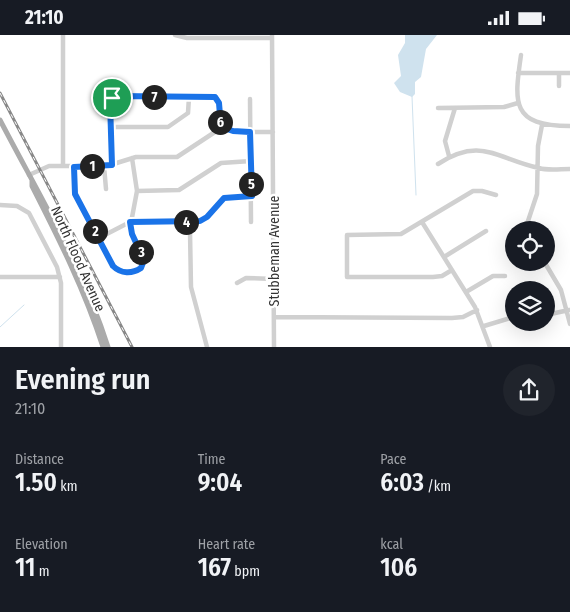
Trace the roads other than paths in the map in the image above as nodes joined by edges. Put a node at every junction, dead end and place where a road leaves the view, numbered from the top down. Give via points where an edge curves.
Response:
1 (63, 35) edge
2 (175, 35) edge
3 (272, 37) edge
4 (521, 55) dead end
5 (518, 73) junction
6 (559, 73) junction
7 (570, 73) edge
8 (559, 86) dead end
9 (188, 97) junction
10 (250, 99) dead end
11 (518, 103) junction
12 (438, 108) dead end
13 (455, 108) junction
14 (0, 121) edge
15 (542, 125) junction
16 (570, 126) edge
17 (110, 127) junction
18 (221, 127) junction
19 (250, 132) junction
20 (273, 132) junction
21 (449, 156) junction
22 (132, 158) junction
23 (251, 161) junction
24 (438, 164) dead end
25 (112, 165) junction
26 (63, 166) junction
27 (104, 166) junction
28 (74, 167) junction
29 (538, 168) junction
30 (570, 169) edge
31 (29, 175) junction
32 (32, 181) junction
33 (106, 189) dead end
34 (138, 191) junction
35 (496, 195) dead end
36 (252, 196) junction
37 (0, 205) edge
38 (528, 221) edge
39 (130, 222) junction
40 (422, 222) junction
41 (251, 223) dead end
42 (190, 231) dead end
43 (486, 231) dead end
44 (99, 238) junction
45 (444, 257) junction
46 (452, 269) junction
47 (551, 271) edge
48 (506, 275) dead end
49 (0, 277) edge
50 (60, 277) junction
51 (274, 279) junction
52 (237, 283) dead end
53 (466, 293) junction
54 (477, 310) junction
55 (569, 310) edge
56 (555, 313) edge
57 (274, 317) junction
58 (505, 320) edge
59 (570, 324) edge
60 (484, 326) junction
61 (61, 347) edge
62 (102, 347) edge
63 (108, 347) edge
64 (207, 347) edge
65 (274, 347) edge
66 (490, 347) edge

1 - 26 street
2 - 3 street via 187,38
3 - 20 street, Stubbeman Avenue
4 - 5 street
5 - 6 street
5 - 11 street
6 - 7 street
6 - 8 street
9 - 17 street via 188,113 168,127
9 - 17 street via 116,96 110,102
9 - 18 street via 218,99
10 - 19 street
11 - 13 street via 504,107
11 - 15 street via 524,114
12 - 13 street
13 - 21 street via 445,141
14 - 31 main road, North Flood Avenue
15 - 16 street
15 - 29 street
17 - 25 street
18 - 19 street
18 - 22 street via 178,157
19 - 20 street
19 - 23 street
20 - 51 street, Stubbeman Avenue
21 - 24 street
21 - 29 street via 481,150
22 - 25 street
22 - 34 street
23 - 34 street via 222,163 179,190
23 - 36 street
25 - 27 street
26 - 28 street
26 - 31 street via 46,167
27 - 28 street
27 - 33 street
28 - 44 street via 75,194
29 - 30 street
29 - 38 street via 537,194
31 - 32 main road, North Flood Avenue
32 - 62 main road, North Flood Avenue via 86,299
32 - 63 main road, North Flood Avenue via 37,185 75,261
34 - 39 street
35 - 40 street via 473,191
36 - 39 street via 224,198 200,221
36 - 41 street
37 - 50 street via 17,206 30,213
39 - 44 street
39 - 44 street via 144,260 136,271 116,269
40 - 45 street
40 - 46 street via 396,235 347,235 347,277 433,277 442,276
42 - 64 street via 192,287
43 - 45 street
45 - 46 street
46 - 53 street
47 - 55 street
48 - 53 street via 493,276
49 - 50 street
50 - 61 street
51 - 52 street via 246,278
51 - 57 street, Stubbeman Avenue
53 - 54 street
54 - 57 street via 452,319
54 - 60 street
55 - 56 street
55 - 59 street
57 - 65 street, Stubbeman Avenue
58 - 60 street
60 - 66 street

